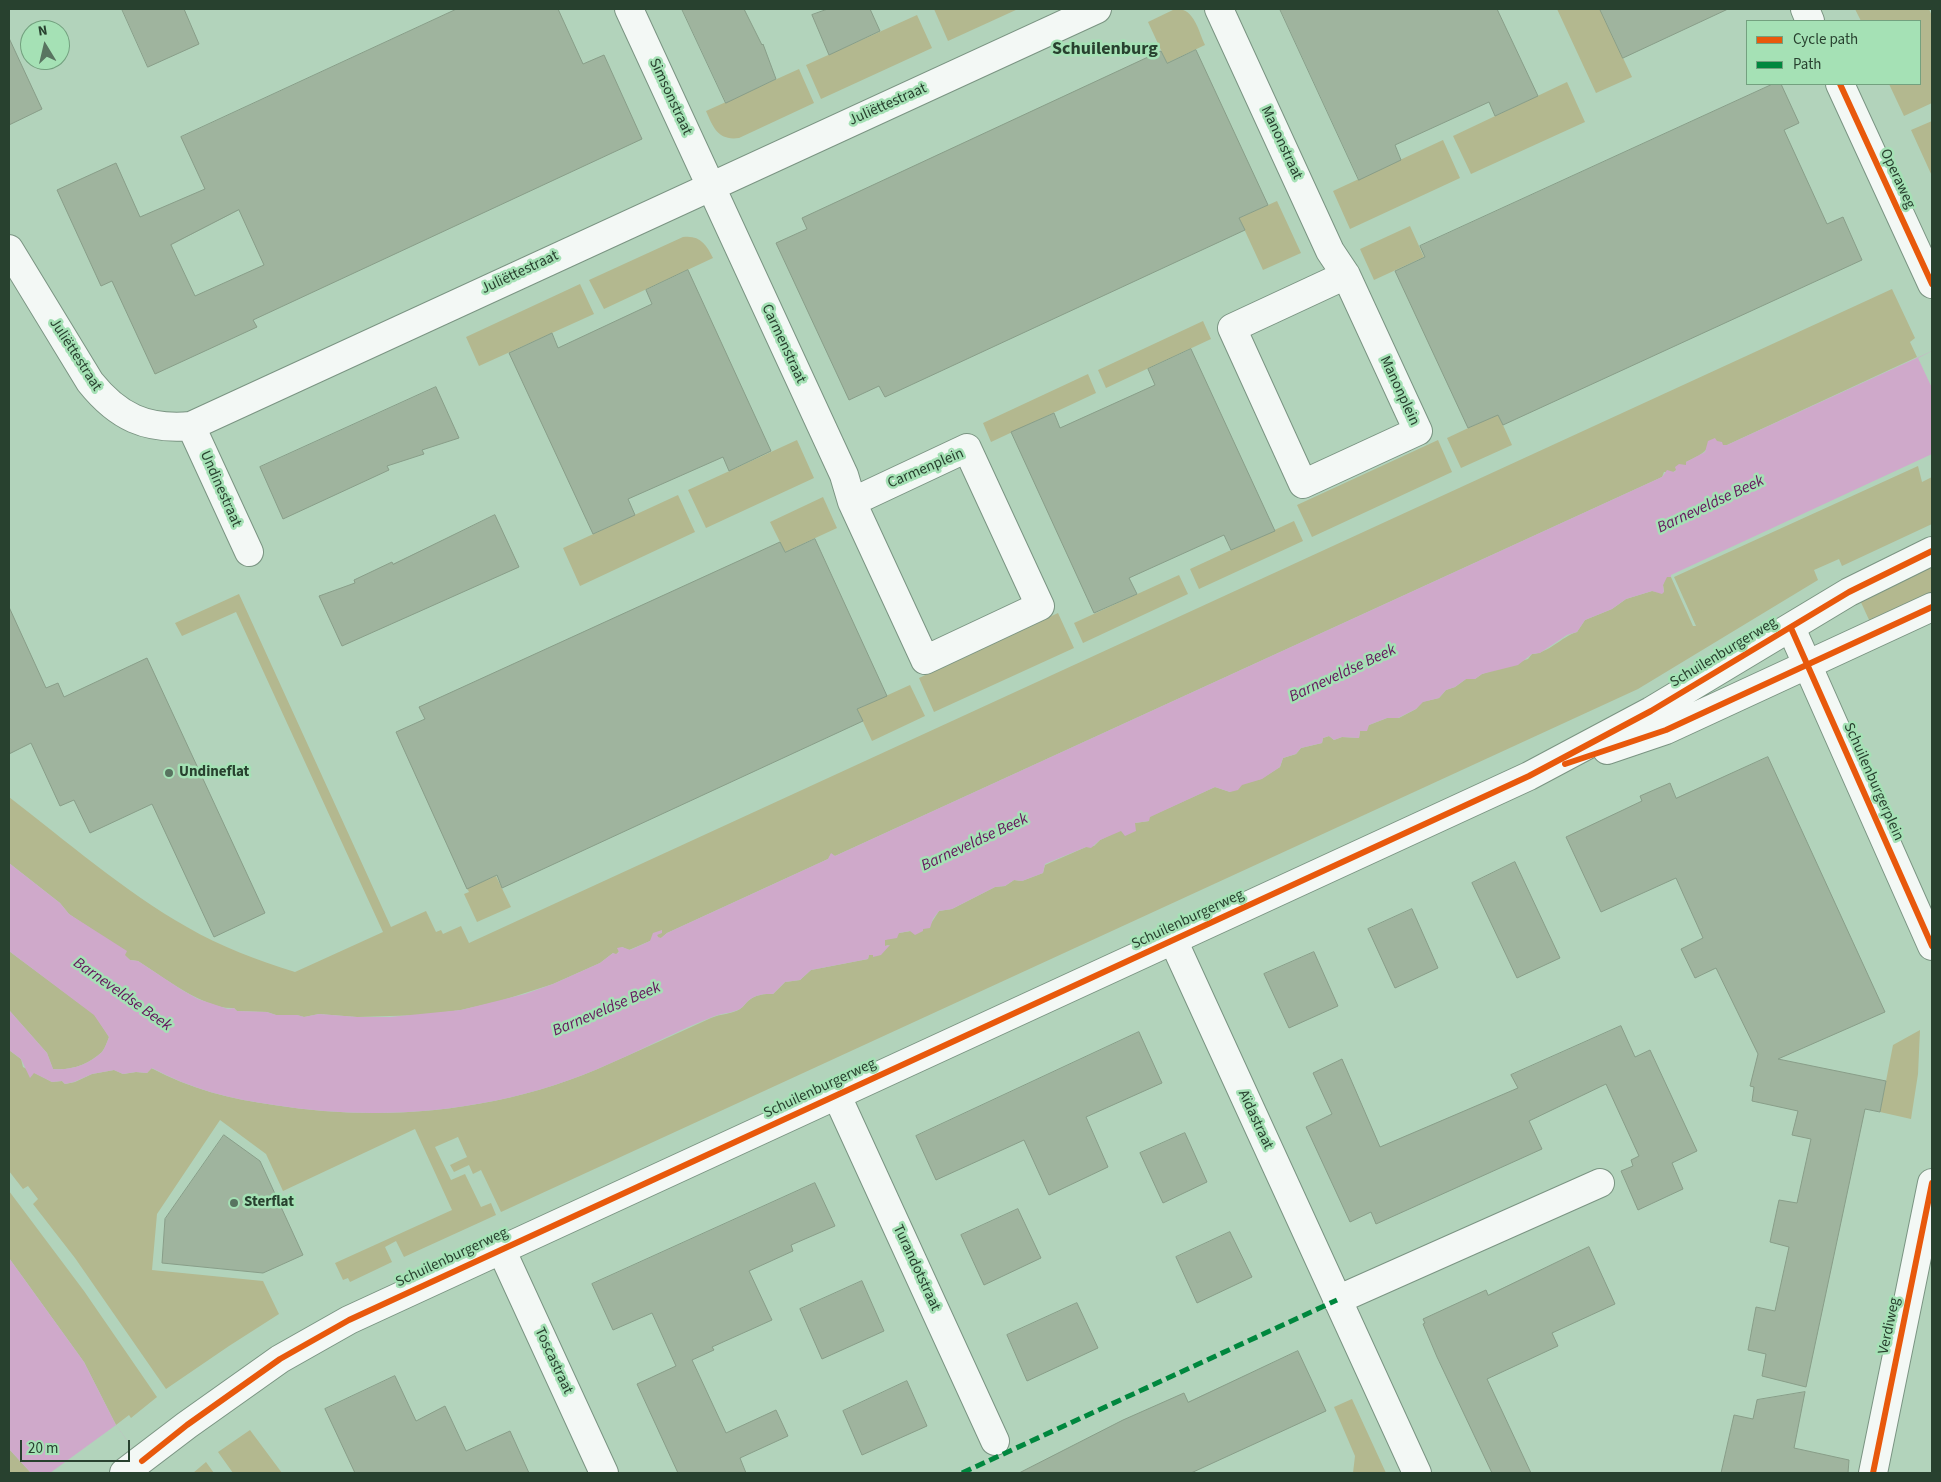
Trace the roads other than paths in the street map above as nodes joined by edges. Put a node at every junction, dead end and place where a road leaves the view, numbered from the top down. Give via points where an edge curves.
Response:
1 (629, 9) edge
2 (1097, 9) edge
3 (1219, 9) edge
4 (1840, 85) edge
5 (711, 186) junction
6 (9, 249) edge
7 (1346, 275) junction
8 (1932, 284) edge
9 (191, 426) junction
10 (852, 502) junction
11 (1932, 551) edge
12 (249, 552) dead end
13 (1932, 607) edge
14 (1791, 628) junction
15 (1807, 664) junction
16 (1530, 776) junction
17 (1173, 940) junction
18 (1932, 946) edge
19 (837, 1096) junction
20 (1600, 1183) dead end
21 (1932, 1183) edge
22 (501, 1249) junction
23 (1337, 1300) junction
24 (995, 1441) dead end
25 (133, 1467) edge
26 (604, 1473) edge
27 (1417, 1473) edge
28 (1873, 1473) edge

1 - 5 street, Simsonstraat
2 - 5 street, Juliëttestraat
3 - 7 street, Manonstraat via 1330,251
4 - 8 street, Operaweg
5 - 9 street, Juliëttestraat
5 - 10 street, Carmenstraat via 844,475
6 - 9 street, Juliëttestraat via 100,396 131,418 150,425 170,428
7 - 7 street, Manonplein via 1232,328 1303,484 1418,431
9 - 12 street, Undinestraat
10 - 10 street, Carmenplein via 925,660 1040,606 967,448
11 - 14 street, Schuilenburgerweg via 1849,592
13 - 15 street, Schuilenburgerweg
14 - 15 street, Schuilenburgerplein
14 - 16 street, Schuilenburgerweg via 1651,711
15 - 16 street, Schuilenburgerweg via 1666,730
15 - 18 street, Schuilenburgerplein
16 - 17 street, Schuilenburgerweg
17 - 19 street, Schuilenburgerweg
17 - 23 street, Aïdastraat
19 - 22 street, Schuilenburgerweg
19 - 24 street, Turandotstraat
20 - 23 street
21 - 28 street, Verdiweg
22 - 25 street, Schuilenburgerweg via 349,1320 280,1359
22 - 26 street, Toscastraat
23 - 27 street, Aïdastraat

